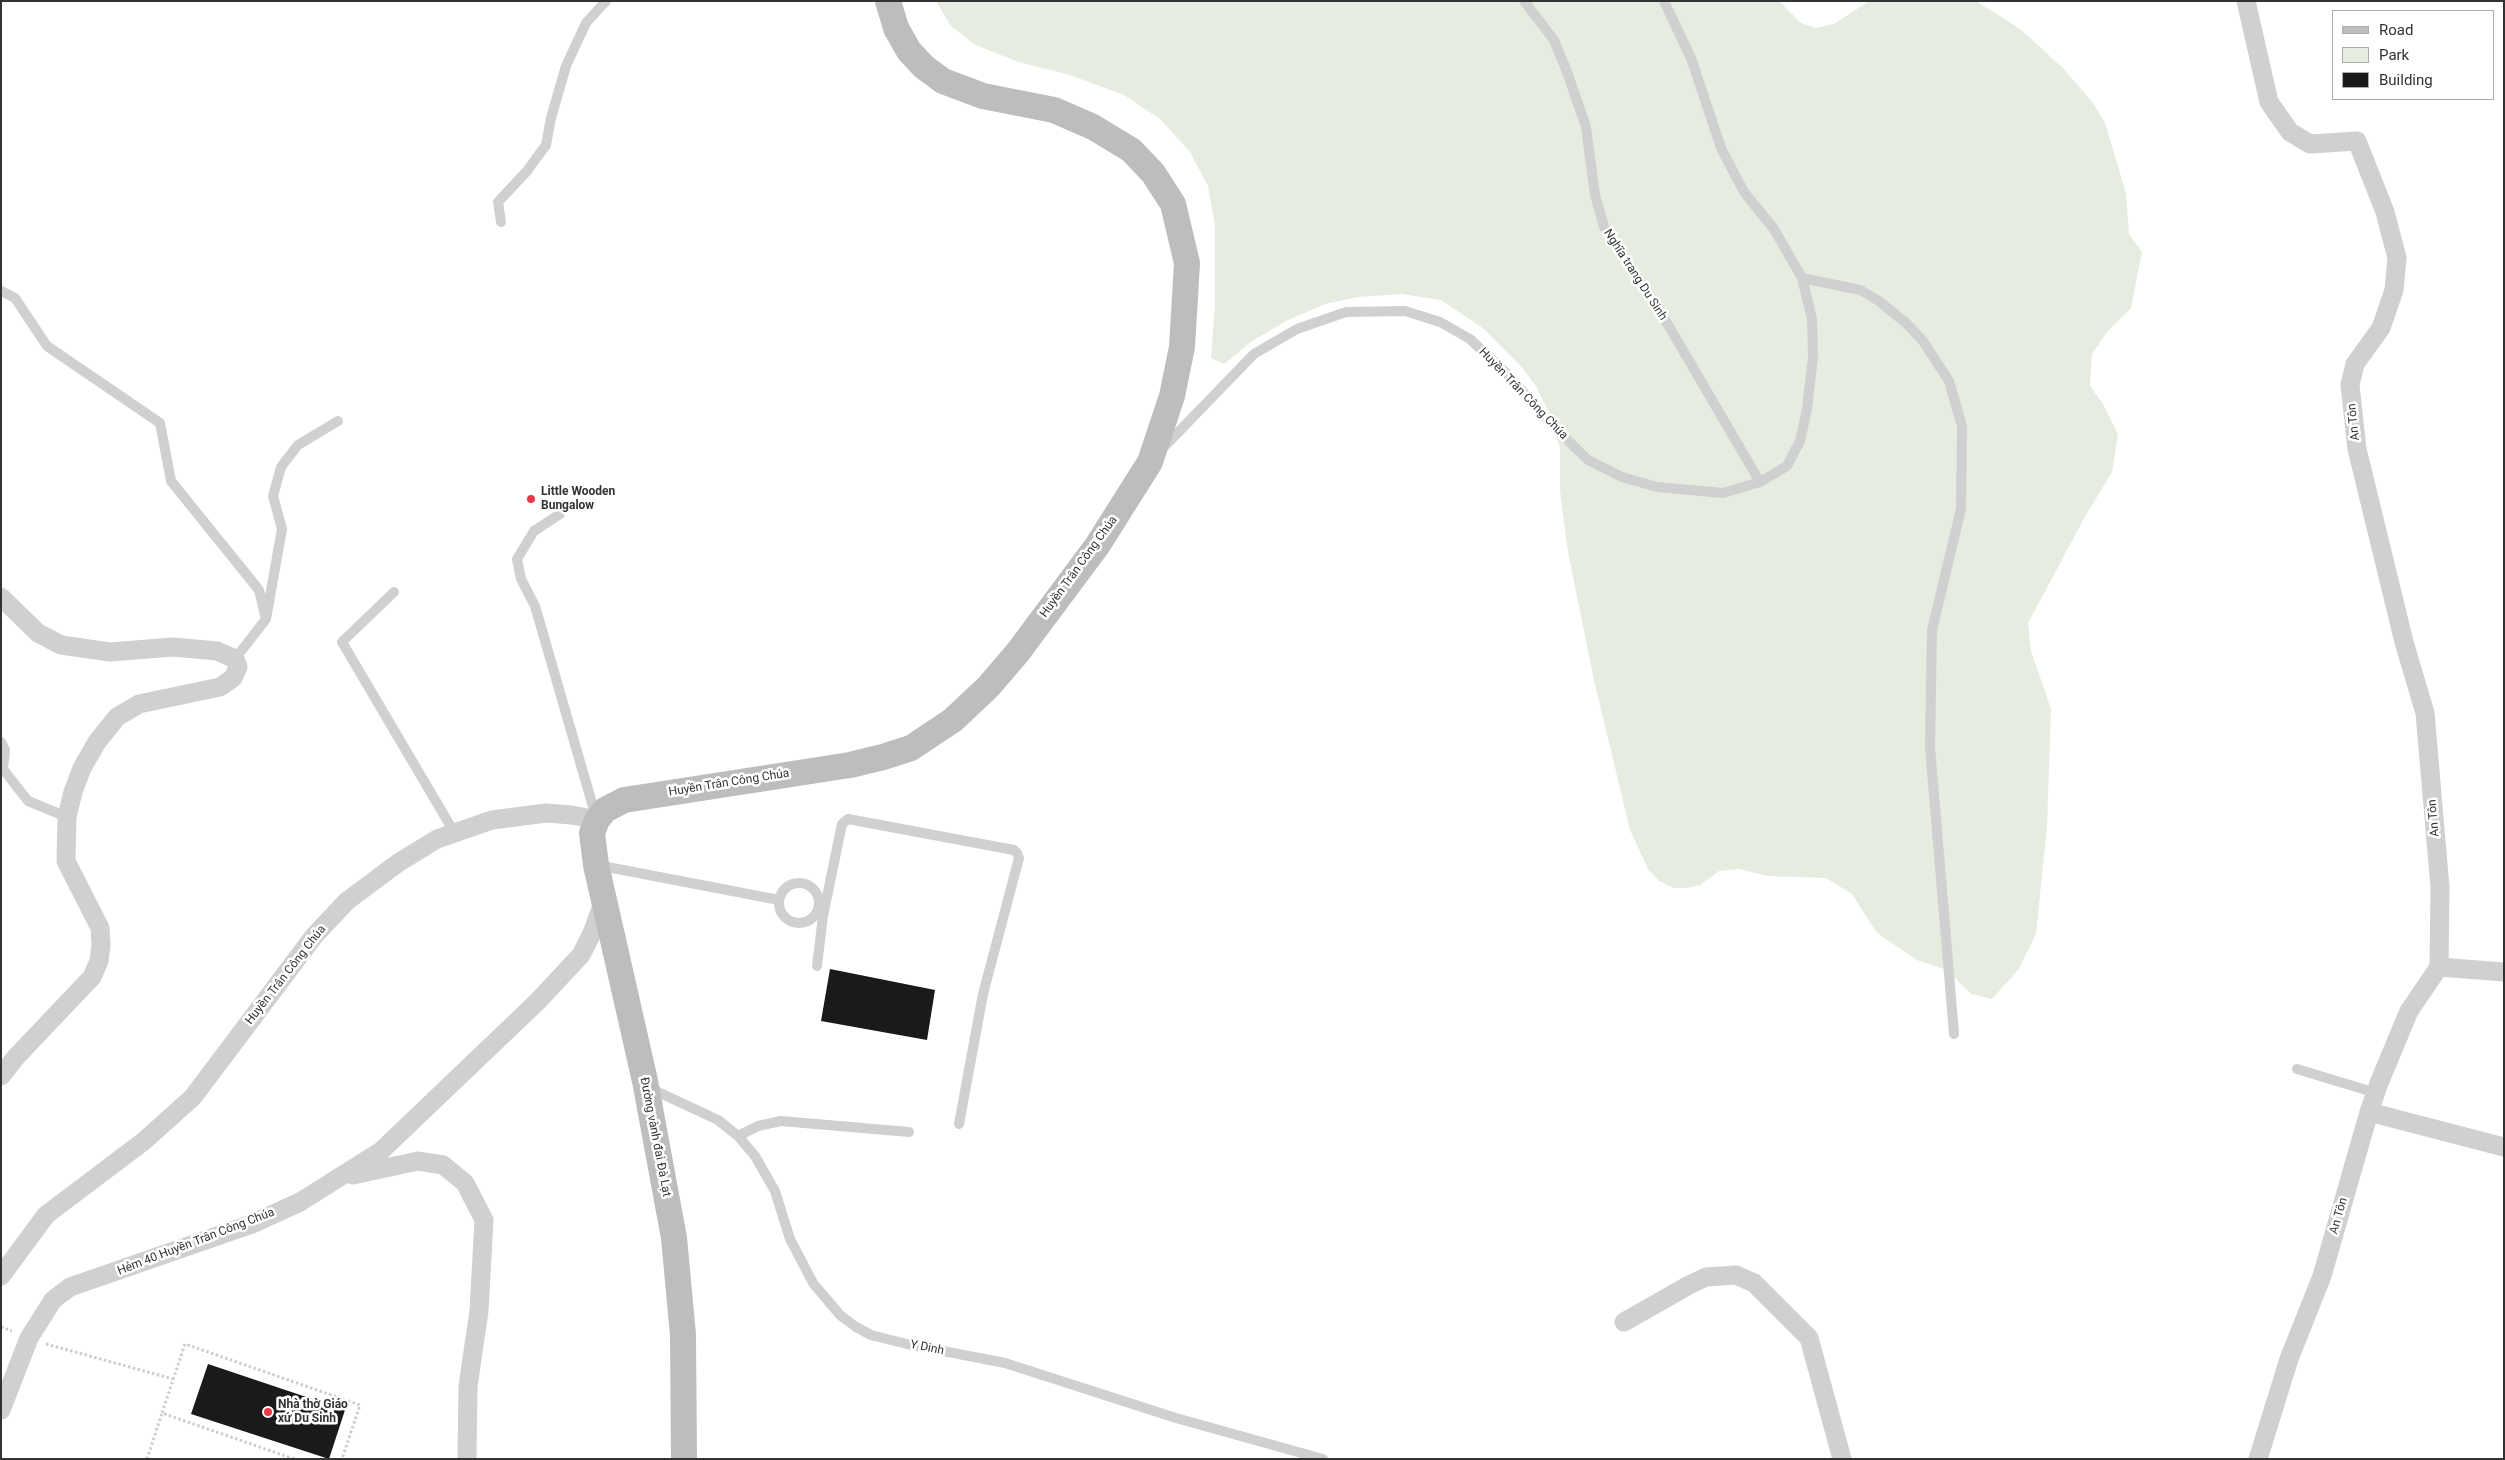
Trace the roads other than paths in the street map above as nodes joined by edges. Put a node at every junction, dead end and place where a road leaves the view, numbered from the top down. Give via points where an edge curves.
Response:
1 (606, 1) edge
2 (888, 1) edge
3 (1524, 1) edge
4 (1664, 1) edge
5 (2246, 1) edge
6 (501, 222) dead end
7 (1802, 278) junction
8 (1, 291) edge
9 (338, 420) dead end
10 (1150, 462) junction
11 (1760, 482) junction
12 (560, 514) dead end
13 (394, 592) dead end
14 (1, 597) edge
15 (266, 619) junction
16 (235, 660) junction
17 (1, 742) edge
18 (67, 817) junction
19 (597, 820) junction
20 (454, 832) junction
21 (596, 865) junction
22 (604, 900) junction
23 (779, 900) junction
24 (822, 905) junction
25 (817, 966) dead end
26 (2439, 966) junction
27 (2504, 972) edge
28 (1954, 1034) dead end
29 (2297, 1069) dead end
30 (1, 1076) edge
31 (644, 1081) junction
32 (2376, 1093) junction
33 (2369, 1112) junction
34 (959, 1124) dead end
35 (909, 1132) dead end
36 (738, 1136) junction
37 (2504, 1147) edge
38 (337, 1179) junction
39 (1, 1276) edge
40 (1624, 1322) dead end
41 (1, 1410) edge
42 (467, 1459) edge
43 (684, 1459) edge
44 (1323, 1459) edge
45 (1842, 1459) edge
46 (2258, 1459) edge

1 - 6 lane via 586,23 566,66 546,145 498,202
2 - 10 main road via 896,28 908,51 942,80 983,96 1054,110 1093,127 1131,150 1153,173 1173,204 1187,263 1182,346 1172,396
3 - 11 lane, Nghĩa trang Du Sinh via 1554,40 1567,72 1586,127 1595,195 1604,227 1657,306
4 - 7 lane, Huyền Trân Công Chúa via 1691,58 1721,148 1744,192 1774,229
5 - 26 street, An Tôn via 2269,102 2290,132 2310,144 2357,141 2386,212 2397,258 2394,290 2382,328 2355,364 2350,384 2357,449 2404,642 2425,713 2440,887
7 - 11 lane, Huyền Trân Công Chúa via 1812,319 1813,357 1807,409 1800,441 1787,466
7 - 28 lane via 1860,290 1906,323 1923,341 1949,380 1962,426 1961,510 1932,630 1930,747
8 - 15 lane via 15,298 47,346 160,423 171,481 260,590
9 - 15 lane via 298,445 282,467 273,496 282,529
10 - 11 lane, Huyền Trân Công Chúa via 1254,354 1297,330 1346,312 1405,311 1440,322 1470,339 1588,460 1622,476 1657,487 1723,493
10 - 19 main road, Huyền Trân Công Chúa via 1097,546 1018,652 989,686 953,720 911,748 850,765 624,800 605,810
12 - 19 lane via 534,531 517,559 521,579 535,606
13 - 20 lane via 342,642
14 - 16 street via 38,633 61,646 110,652 173,647 217,651
15 - 16 lane
16 - 18 street via 238,667 233,678 220,687 139,704 118,717 97,742 82,768
17 - 18 lane via 5,750 3,768 28,801
18 - 30 street via 66,861 100,928 99,961 92,976
19 - 20 street, Huyền Trân Công Chúa via 546,813 492,820
19 - 21 main road, Đường vành đai Đà Lạt via 592,833
20 - 39 street, Huyền Trân Công Chúa via 398,863 347,901 314,936 193,1097 144,1141 46,1215
21 - 22 main road, Đường vành đai Đà Lạt
21 - 23 lane
22 - 31 main road, Đường vành đai Đà Lạt
22 - 38 street, Hẻm 40 Huyền Trân Công Chúa via 582,955 381,1151
23 - 24 lane via 793,883 805,883 814,889
23 - 24 lane via 781,912 789,920 800,923 811,919
24 - 25 lane
24 - 34 lane via 842,824 848,820 1017,853 1019,858 983,994
26 - 27 street
26 - 32 street, An Tôn via 2409,1011
29 - 32 lane
31 - 36 lane, Y Dinh via 658,1092 718,1120
31 - 43 main road, Đường vành đai Đà Lạt via 667,1194 680,1292
32 - 33 street, An Tôn
33 - 37 street
33 - 46 street, An Tôn via 2322,1276 2289,1359
35 - 36 lane via 781,1121 758,1126
36 - 44 lane, Y Dinh via 755,1156 775,1191 790,1239 813,1283 840,1315 871,1335 1004,1363 1176,1418
38 - 41 street, Hẻm 40 Huyền Trân Công Chúa via 300,1202 252,1224 70,1287 53,1300 29,1338
38 - 42 street via 418,1161 443,1165 465,1183 484,1220 479,1311 468,1386
40 - 45 street via 1706,1278 1736,1275 1754,1283 1809,1338

